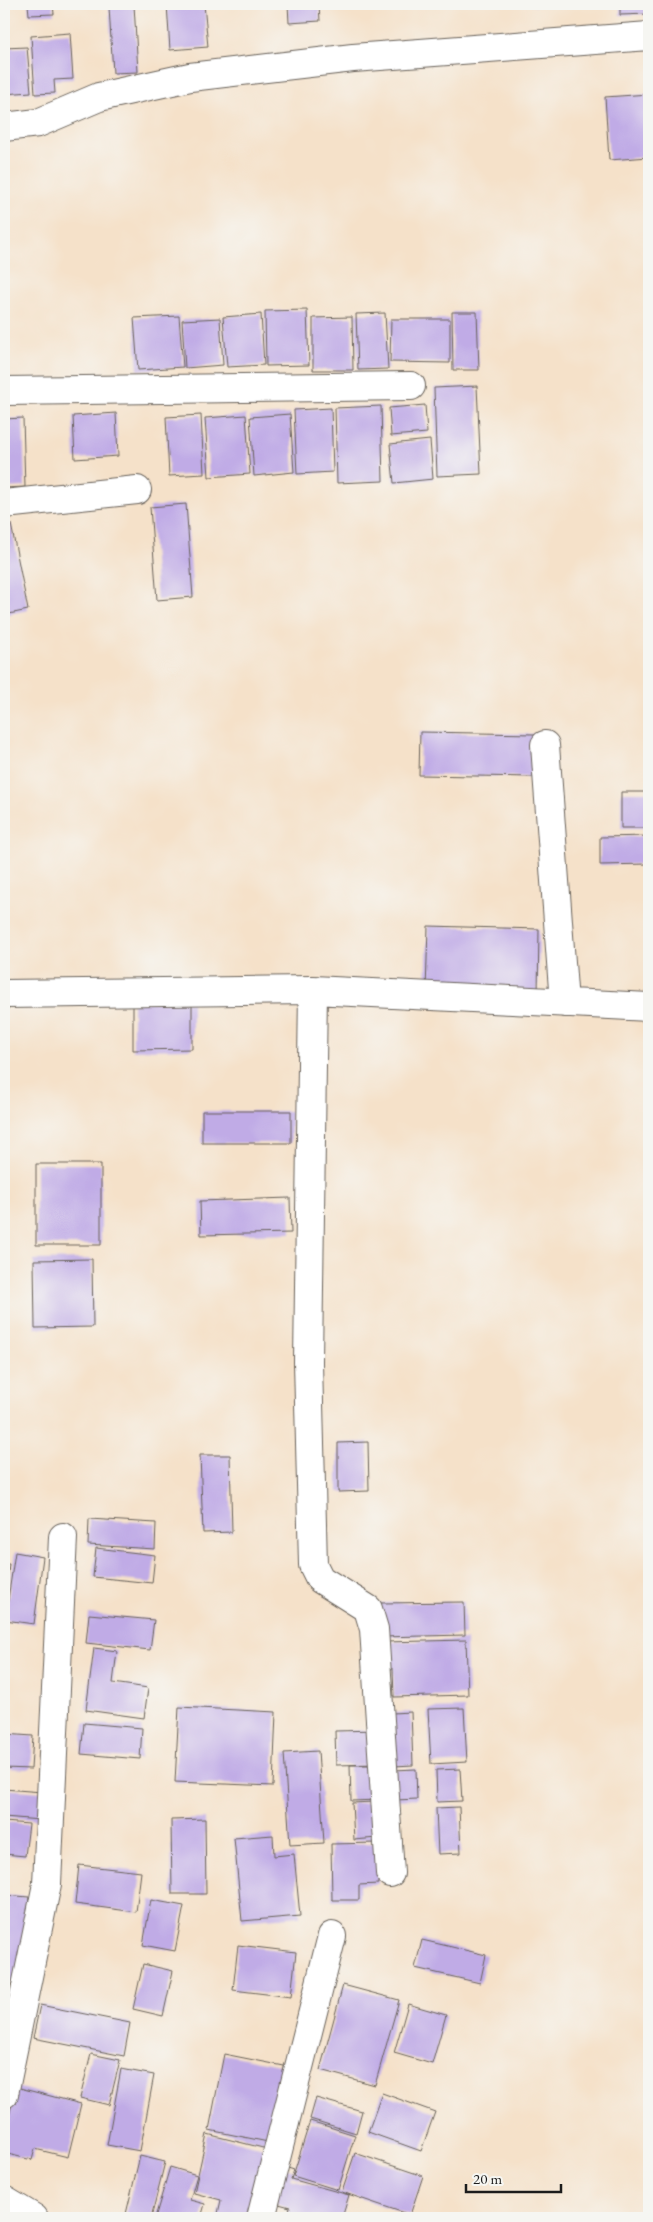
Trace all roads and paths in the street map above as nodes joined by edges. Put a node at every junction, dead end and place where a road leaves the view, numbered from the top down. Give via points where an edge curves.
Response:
1 (649, 36) edge
2 (4, 126) edge
3 (411, 386) dead end
4 (4, 391) edge
5 (136, 490) dead end
6 (4, 504) edge
7 (545, 745) dead end
8 (313, 990) junction
9 (4, 994) edge
10 (564, 1003) junction
11 (649, 1007) edge
12 (63, 1537) dead end
13 (390, 1873) dead end
14 (332, 1936) dead end
15 (4, 2094) edge
16 (4, 2200) edge
17 (34, 2218) edge
18 (261, 2218) edge

1 - 2 street via 353,58 190,76 99,97 38,123
3 - 4 street
5 - 6 street
7 - 10 street
8 - 9 street
8 - 10 street
8 - 13 street via 308,1362 313,1565 320,1579 368,1609 374,1628
10 - 11 street
12 - 15 street via 47,1884
14 - 18 street
16 - 17 street

